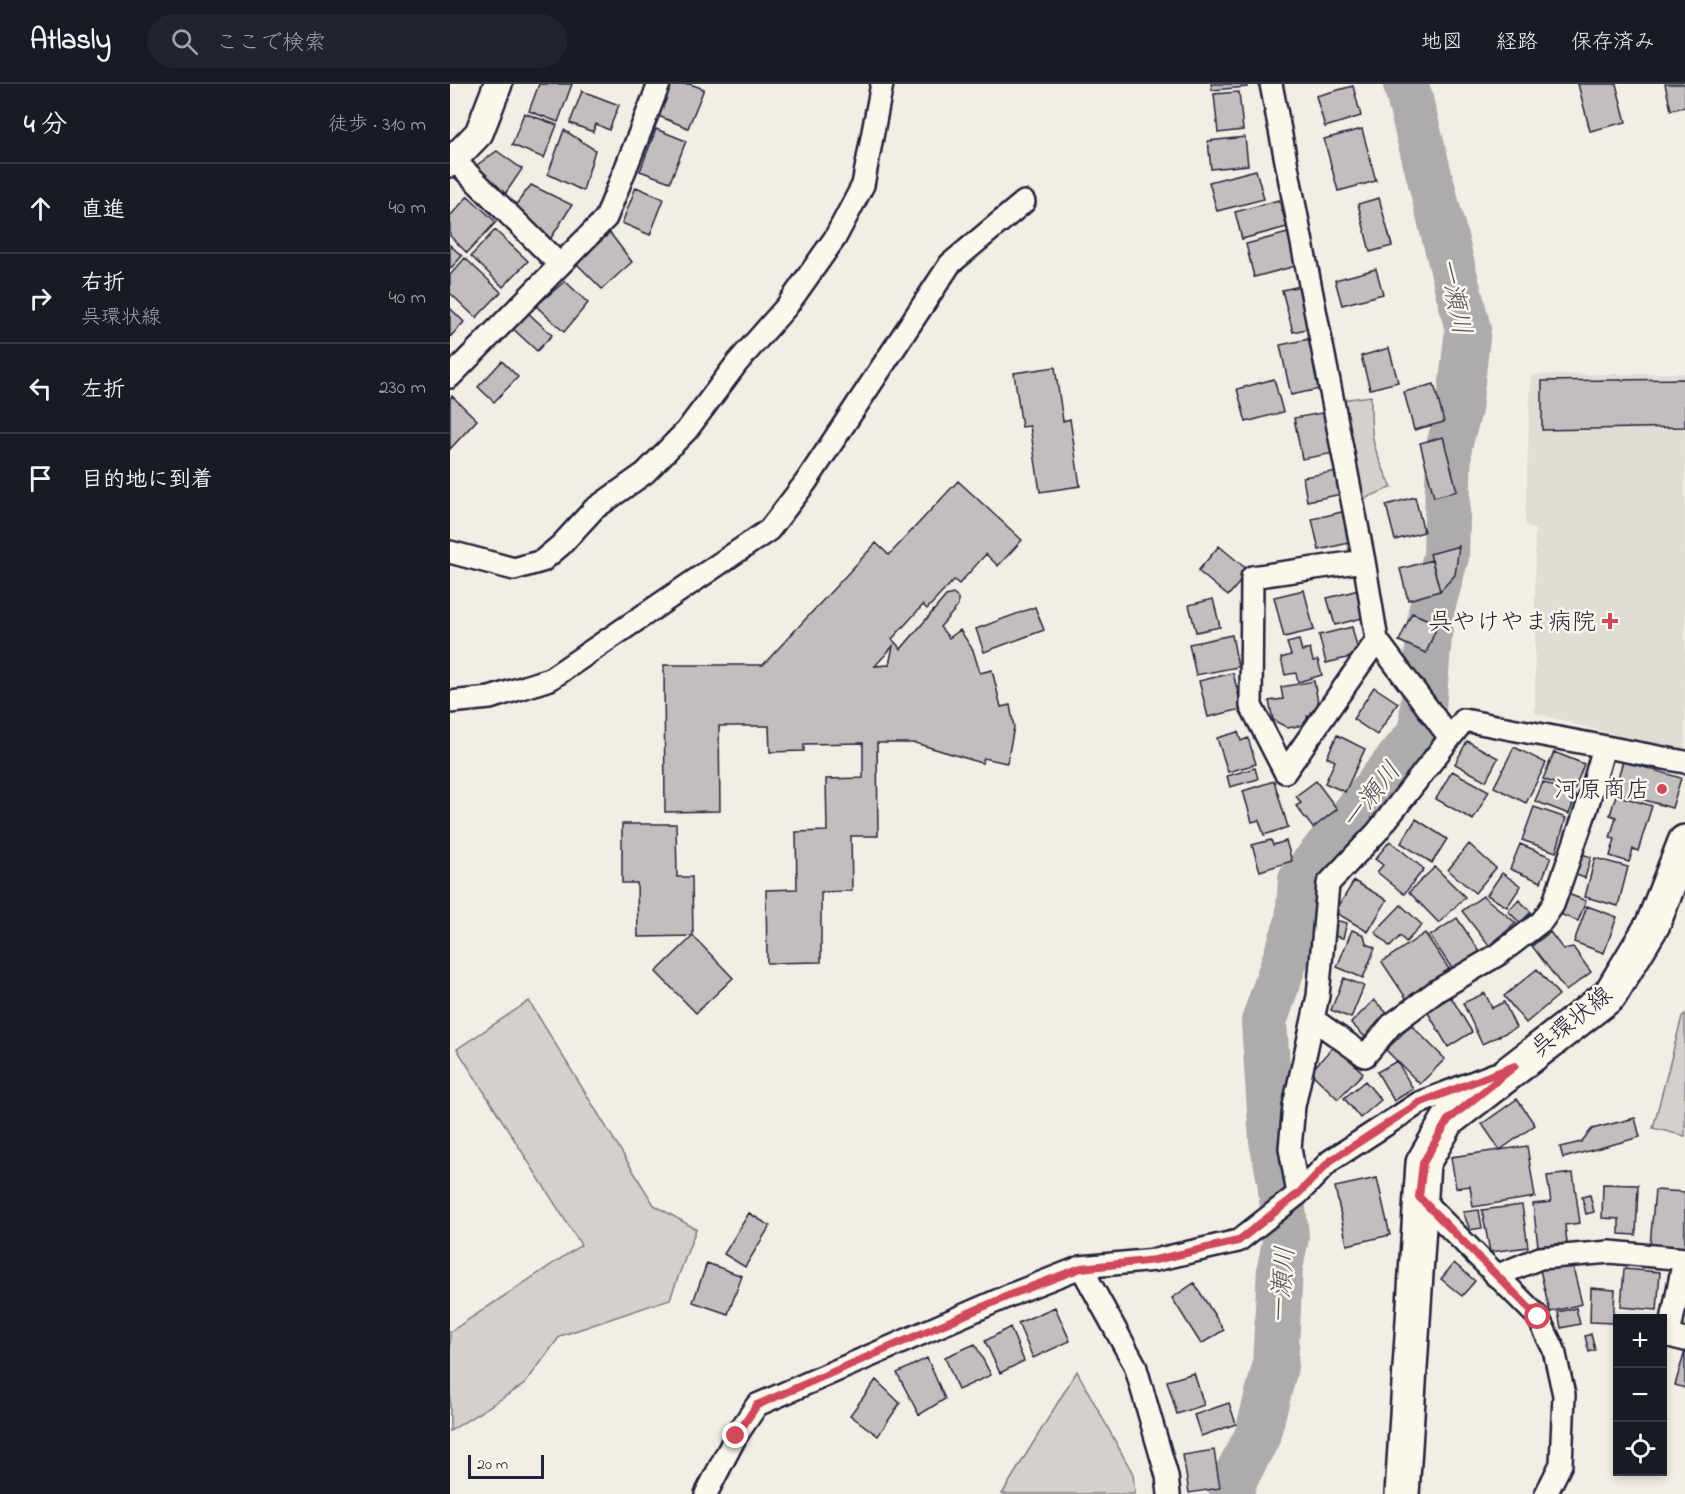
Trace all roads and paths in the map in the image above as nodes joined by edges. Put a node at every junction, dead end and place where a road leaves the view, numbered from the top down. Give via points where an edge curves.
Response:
1 (498, 84) edge
2 (659, 84) edge
3 (882, 84) edge
4 (1271, 84) edge
5 (451, 159) edge
6 (1024, 202) dead end
7 (560, 265) junction
8 (450, 376) edge
9 (450, 552) edge
10 (1364, 561) junction
11 (1377, 640) junction
12 (450, 702) edge
13 (1450, 738) junction
14 (1604, 747) junction
15 (1685, 762) edge
16 (1685, 842) edge
17 (1313, 1019) junction
18 (1515, 1066) junction
19 (1298, 1194) junction
20 (1419, 1197) junction
21 (1684, 1259) edge
22 (1081, 1268) junction
23 (1496, 1276) junction
24 (1685, 1340) edge
25 (706, 1494) edge
26 (1168, 1494) edge
27 (1402, 1494) edge
28 (1546, 1494) edge

1 - 5 street via 478,133
2 - 7 street via 606,218
3 - 9 street via 863,185 835,238 787,306 737,363 687,430 645,473 594,509 542,561 514,569
4 - 10 street
5 - 7 street
6 - 12 street via 950,264 806,482 769,530 550,679 490,698
7 - 8 street
10 - 11 street
10 - 11 street via 1252,577 1251,706 1285,772
11 - 13 street
13 - 14 street via 1464,720
13 - 17 street via 1377,832 1329,884
14 - 15 street
14 - 17 street via 1553,905 1542,921 1391,1025 1365,1056
16 - 18 main road, 呉環状線 via 1653,924 1610,995
17 - 19 street via 1294,1106 1290,1148
18 - 19 street via 1419,1103 1330,1161
18 - 20 main road, 呉環状線 via 1448,1120 1423,1163
19 - 22 street via 1238,1241 1155,1260
20 - 23 street
20 - 27 main road, 呉環状線
21 - 23 street via 1610,1252 1540,1258
21 - 24 street via 1669,1336
22 - 25 street via 757,1405
22 - 26 street via 1135,1365 1167,1476
23 - 28 street via 1538,1317 1554,1350 1564,1395 1561,1464

